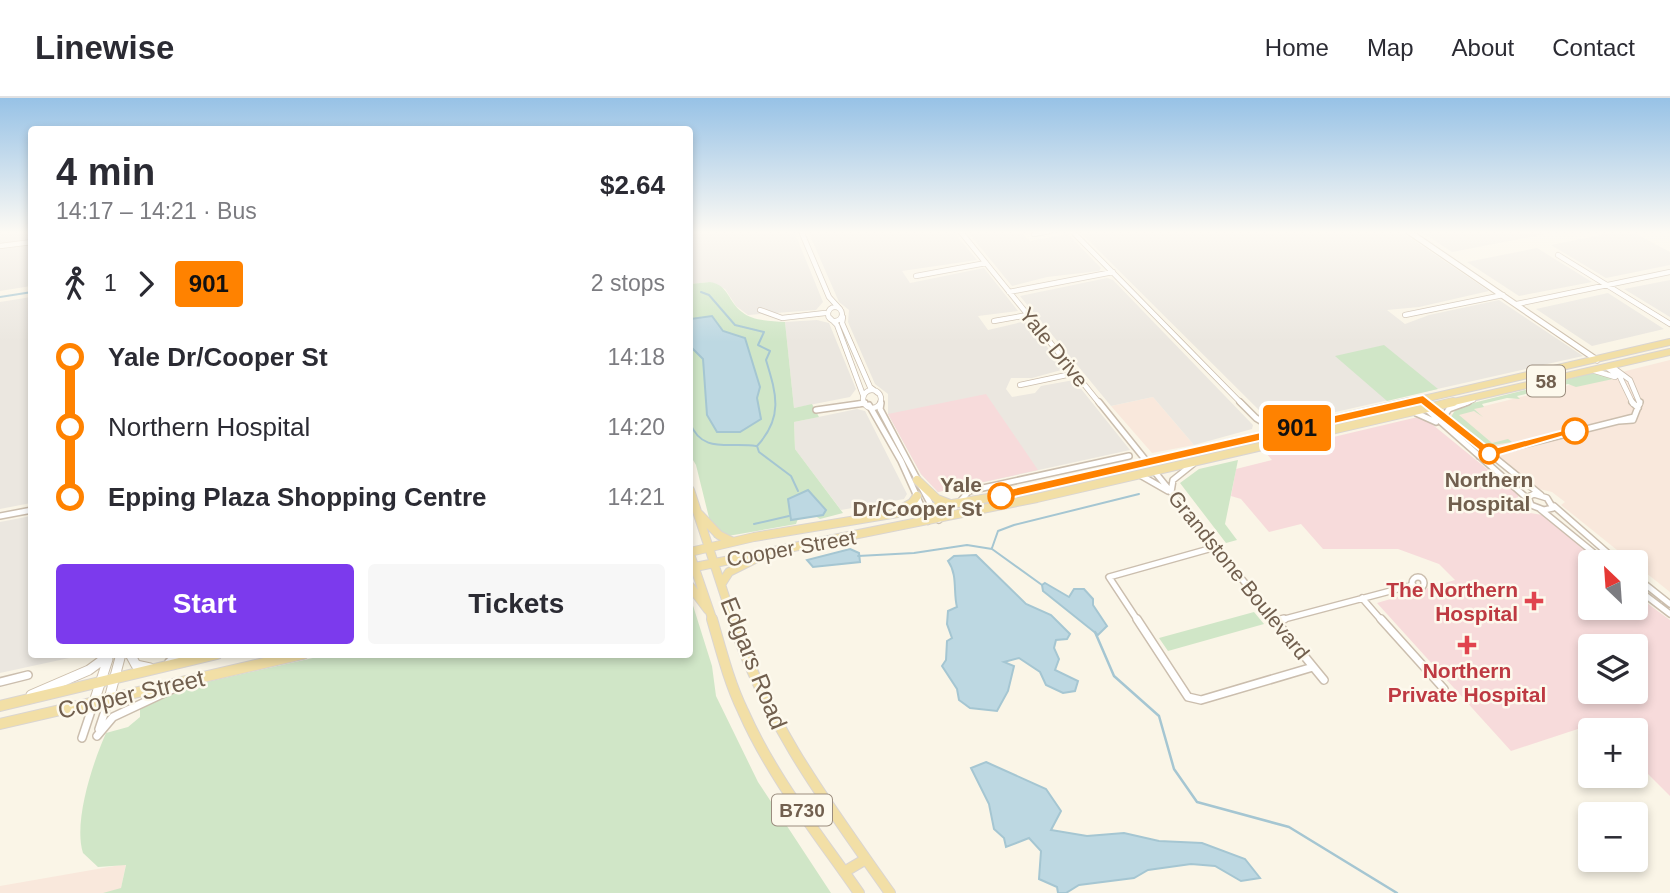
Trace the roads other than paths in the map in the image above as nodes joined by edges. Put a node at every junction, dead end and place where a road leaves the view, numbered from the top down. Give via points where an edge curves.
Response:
1 (817, 268) edge
2 (959, 268) edge
3 (990, 268) edge
4 (1109, 268) edge
5 (1463, 268) edge
6 (1578, 268) edge
7 (1113, 272) junction
8 (1670, 272) edge
9 (916, 276) dead end
10 (1607, 286) junction
11 (1009, 292) junction
12 (1503, 295) junction
13 (829, 297) junction
14 (1517, 304) junction
15 (840, 309) junction
16 (760, 310) dead end
17 (827, 315) junction
18 (1028, 315) junction
19 (1405, 315) dead end
20 (810, 316) joint
21 (843, 317) junction
22 (994, 321) dead end
23 (1670, 324) edge
24 (1670, 342) edge
25 (1670, 352) edge
26 (1604, 363) junction
27 (1591, 370) junction
28 (1076, 373) junction
29 (1623, 384) junction
30 (1020, 385) dead end
31 (878, 393) junction
32 (1490, 393) junction
33 (862, 396) junction
34 (1420, 400) junction
35 (881, 403) junction
36 (842, 404) junction
37 (867, 404) junction
38 (1428, 407) junction
39 (1638, 408) junction
40 (816, 410) dead end
41 (1409, 412) junction
42 (1444, 416) junction
43 (1256, 418) junction
44 (1448, 428) junction
45 (1283, 432) junction
46 (1263, 437) junction
47 (1282, 442) junction
48 (1205, 450) junction
49 (1489, 454) junction
50 (1129, 456) dead end
51 (1479, 456) junction
52 (1108, 460) junction
53 (1195, 462) junction
54 (1148, 463) junction
55 (1121, 469) junction
56 (1064, 471) junction
57 (1154, 471) junction
58 (1139, 475) junction
59 (917, 480) junction
60 (1171, 492) junction
61 (1015, 493) junction
62 (1541, 495) junction
63 (917, 496) junction
64 (1528, 499) junction
65 (693, 501) edge
66 (955, 504) junction
67 (1554, 506) junction
68 (928, 509) junction
69 (1540, 509) junction
70 (28, 511) edge
71 (696, 512) junction
72 (0, 516) edge
73 (882, 516) junction
74 (934, 521) junction
75 (734, 542) junction
76 (709, 547) junction
77 (1216, 547) junction
78 (1590, 550) edge
79 (1604, 550) edge
80 (693, 552) edge
81 (769, 552) junction
82 (715, 561) junction
83 (693, 567) edge
84 (693, 569) edge
85 (722, 583) junction
86 (1412, 584) dead end
87 (1648, 587) edge
88 (693, 590) edge
89 (1648, 597) edge
90 (1362, 598) junction
91 (1670, 604) edge
92 (1670, 614) edge
93 (712, 615) junction
94 (1276, 621) junction
95 (105, 658) edge
96 (108, 658) edge
97 (120, 658) edge
98 (132, 658) edge
99 (173, 658) edge
100 (200, 658) edge
101 (286, 658) edge
102 (1313, 667) junction
103 (158, 668) junction
104 (28, 676) dead end
105 (115, 678) junction
106 (198, 678) junction
107 (1324, 680) dead end
108 (0, 682) edge
109 (100, 683) junction
110 (1444, 689) dead end
111 (109, 699) junction
112 (93, 702) junction
113 (4, 705) edge
114 (0, 724) edge
115 (82, 738) dead end
116 (866, 859) junction
117 (844, 872) junction
118 (859, 893) edge
119 (890, 893) edge

1 - 13 street
2 - 9 street
3 - 11 street, Yale Drive
4 - 7 street
5 - 12 street
6 - 10 street
7 - 11 street
7 - 43 street
8 - 10 street
10 - 14 street
10 - 23 street
11 - 18 street, Yale Drive
12 - 14 street
12 - 19 street
13 - 15 street
13 - 17 street
14 - 26 street
15 - 17 street
15 - 21 street
16 - 20 street via 776,317
17 - 20 street
17 - 21 street
17 - 33 street via 836,325
18 - 22 street
18 - 28 street, Yale Drive
21 - 31 street via 867,380
24 - 26 main road, Cooper Street / 58
25 - 26 main road, Cooper Street / 58
26 - 27 main road, Cooper Street / 58
26 - 29 street
26 - 34 main road, Cooper Street / 58
26 - 39 street via 1630,380 1641,405
27 - 29 street
27 - 32 main road, Cooper Street / 58
28 - 30 street
28 - 54 street, Yale Drive
29 - 39 street
31 - 33 street
31 - 35 street
32 - 38 main road, Cooper Street / 58
32 - 42 street via 1452,407
33 - 36 street
33 - 37 street
34 - 38 main road
34 - 45 main road, Cooper Street / 58
35 - 37 street
35 - 59 street
36 - 37 street
36 - 40 street
37 - 63 street
38 - 41 main road, Cooper Street / 58
38 - 42 street
38 - 44 street
39 - 49 street via 1633,420
41 - 44 street
41 - 47 main road, Cooper Street / 58
42 - 49 street
43 - 45 street
43 - 48 street via 1259,433
44 - 51 street
45 - 46 main road, Cooper Street / 58
46 - 47 main road
46 - 48 main road, Cooper Street / 58
47 - 53 main road, Cooper Street / 58
48 - 54 main road, Cooper Street / 58
49 - 51 street
49 - 62 street
50 - 52 street, Cooper Street
51 - 64 street
52 - 55 street
52 - 56 street, Cooper Street
53 - 57 main road, Cooper Street / 58
53 - 60 street via 1172,480
54 - 55 main road, Cooper Street / 58
54 - 57 main road
55 - 61 main road, Cooper Street / 58
56 - 61 street, Cooper Street via 1055,481
56 - 66 street, Cooper Street via 969,491
57 - 58 main road, Cooper Street / 58
57 - 60 street, Grandstone Boulevard
58 - 60 street
58 - 74 main road, Cooper Street / 58
59 - 66 main road via 937,499
59 - 68 street
60 - 77 street, Grandstone Boulevard
61 - 66 main road, Cooper Street / 58
62 - 64 street via 1531,494
62 - 67 street
63 - 68 street
63 - 73 main road via 912,503
64 - 69 street
65 - 71 main road, Edgars Road
66 - 68 main road, Cooper Street / 58
67 - 69 street
67 - 79 street
68 - 73 main road, Cooper Street / 58
68 - 74 street
69 - 78 street
70 - 72 street
71 - 75 main road via 719,535
71 - 76 main road, Edgars Road
73 - 75 main road, Cooper Street / 58
74 - 81 main road, Cooper Street / 58
75 - 76 main road, Cooper Street / 58
76 - 80 main road, Cooper Street / 58
76 - 82 main road, Edgars Road / B730
77 - 94 street, Grandstone Boulevard
77 - 102 street via 1109,577 1188,697 1200,700
81 - 82 main road, Cooper Street / 58
81 - 85 main road via 729,572
82 - 83 main road, Cooper Street / 58
82 - 85 main road, Edgars Road / B730
84 - 93 main road, Edgars Road / B730
85 - 116 main road, Edgars Road / B730 via 775,724
86 - 90 street
87 - 91 street
88 - 93 main road
89 - 92 street
90 - 94 street
90 - 110 street
93 - 117 main road, Edgars Road / B730 via 729,679 748,724
94 - 102 street, Grandstone Boulevard
95 - 113 street via 89,670
96 - 109 street
97 - 105 street
98 - 103 street via 136,665
99 - 103 street, Cooper Street
100 - 103 main road, Cooper Street
101 - 106 main road, Cooper Street
102 - 107 street, Grandstone Boulevard
103 - 105 main road, Cooper Street
104 - 108 street
105 - 109 main road, Cooper Street
105 - 111 street
106 - 111 main road, Cooper Street
106 - 111 street via 113,718 97,736
109 - 112 street
109 - 113 main road, Cooper Street
111 - 112 main road, Cooper Street
112 - 114 main road, Cooper Street
112 - 115 street
116 - 117 main road
116 - 119 main road, Edgars Road / B730
117 - 118 main road, Edgars Road / B730

